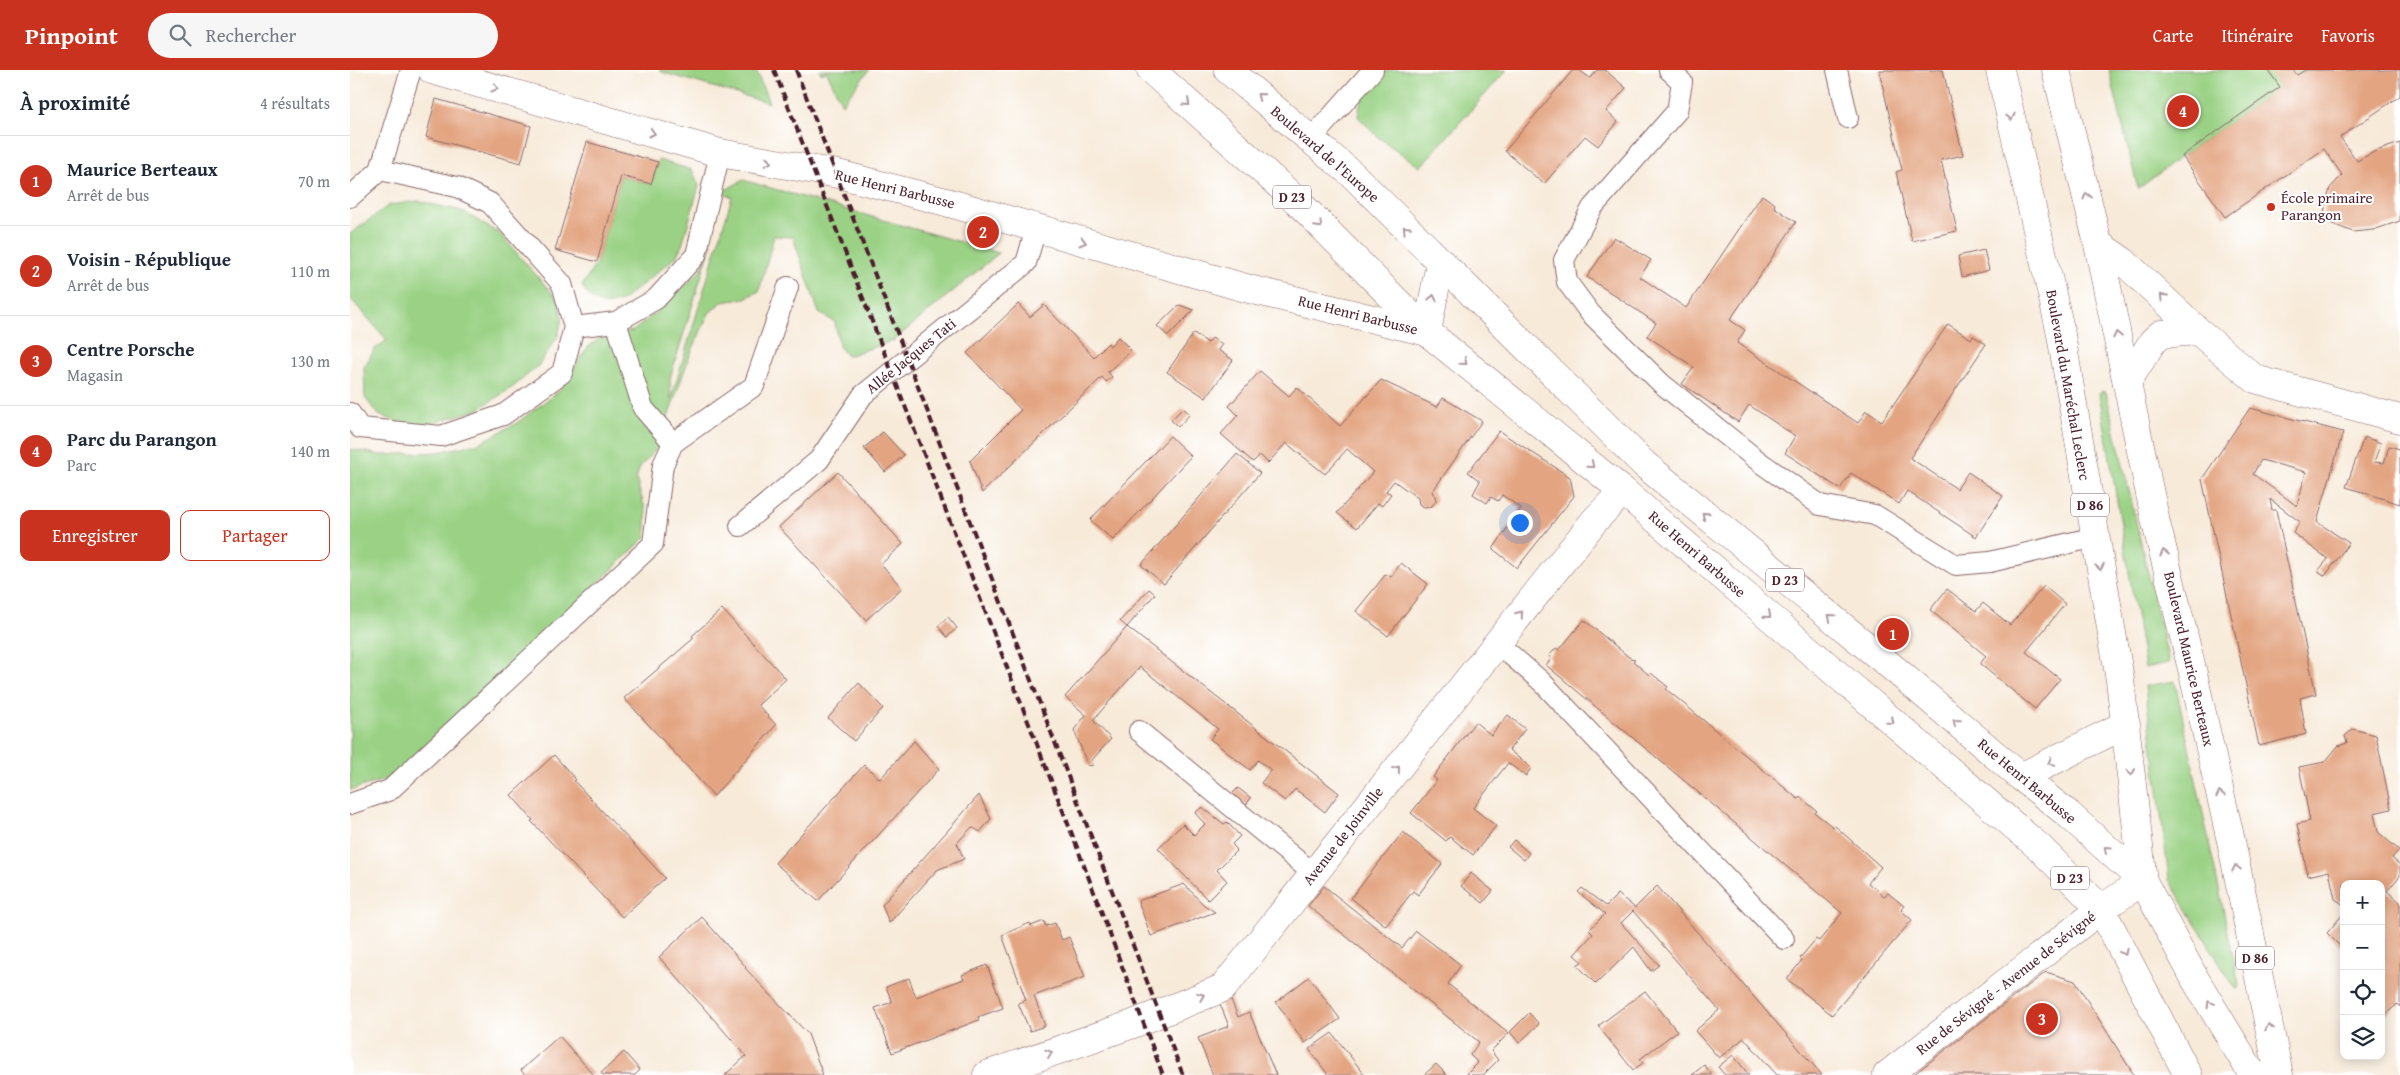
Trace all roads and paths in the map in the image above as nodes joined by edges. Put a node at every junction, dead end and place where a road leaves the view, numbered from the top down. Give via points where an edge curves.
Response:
1 (411, 70) edge
2 (432, 70) edge
3 (1151, 70) edge
4 (1228, 70) edge
5 (1373, 70) edge
6 (1670, 70) edge
7 (1837, 70) edge
8 (2000, 70) edge
9 (2056, 70) edge
10 (1848, 118) dead end
11 (1311, 139) junction
12 (720, 153) junction
13 (380, 170) junction
14 (350, 197) edge
15 (1036, 229) junction
16 (2098, 244) junction
17 (1440, 263) junction
18 (788, 288) dead end
19 (616, 322) junction
20 (574, 327) junction
21 (2198, 331) junction
22 (1426, 332) junction
23 (2127, 382) junction
24 (350, 413) edge
25 (2400, 420) edge
26 (673, 442) junction
27 (1623, 491) junction
28 (740, 526) dead end
29 (2095, 538) junction
30 (1497, 643) junction
31 (2126, 724) junction
32 (1139, 731) dead end
33 (2021, 777) junction
34 (350, 804) edge
35 (1314, 874) junction
36 (2143, 881) junction
37 (2101, 909) junction
38 (1784, 939) dead end
39 (987, 1075) edge
40 (1887, 1075) edge
41 (2188, 1075) edge
42 (2253, 1075) edge
43 (2279, 1075) edge

1 - 13 lane
2 -> 12 main road, Rue Henri Barbusse
3 -> 22 main road, D 23 via 1298,202
11 -> 4 main road, Boulevard de l'Europe / D 23
5 - 11 lane
6 - 29 lane via 1682,82 1677,112 1592,208 1564,260 1567,282 1590,313 1662,384 1761,463 1820,505 1875,515 1956,565 1990,562
7 - 10 lane
8 -> 29 main road, Boulevard du Maréchal Leclerc / D 86 via 2060,329
16 -> 9 main road, D 86
17 -> 11 main road, Boulevard de l'Europe / D 23 via 1353,175
12 -> 15 main road, Rue Henri Barbusse via 838,174
12 - 19 lane via 696,255 656,300
13 - 14 lane
13 - 20 lane via 457,187 490,203 562,284
15 -> 22 main road, Rue Henri Barbusse via 1249,289
15 - 28 lane, Allée Jacques Tati via 1026,263 863,395 819,460
21 -> 16 main road via 2124,262
23 -> 16 main road, Boulevard Maurice Berteaux / D 86
22 -> 17 main road
33 -> 17 main road, Rue Henri Barbusse / D 23 via 1644,464
18 - 26 lane via 754,386
19 - 20 lane
19 - 26 lane via 643,408
20 - 24 lane via 562,373 503,415 441,436 360,428
21 - 23 main road via 2161,334
21 - 25 main road via 2255,379
22 -> 27 main road, Rue Henri Barbusse / D 23
43 -> 23 main road, Boulevard Maurice Berteaux / D 86 via 2231,841 2156,523
26 - 34 lane via 663,465 654,544 390,790
30 -> 27 main road, Avenue de Joinville
27 -> 37 main road, Rue Henri Barbusse / D 23 via 2039,847
29 -> 31 main road, Boulevard du Maréchal Leclerc / D 86
35 -> 30 main road, Avenue de Joinville
30 - 38 lane via 1542,682
31 -> 33 main road
31 -> 36 main road, Boulevard du Maréchal Leclerc / D 86
32 - 35 lane
36 -> 33 main road, Rue Henri Barbusse / D 23
39 -> 35 main road, Avenue de Joinville via 1133,1024 1222,988
36 - 37 main road
42 -> 36 main road, D 86 via 2195,979
37 - 40 main road, Rue de Sévigné - Avenue de Sévigné
37 -> 41 main road

